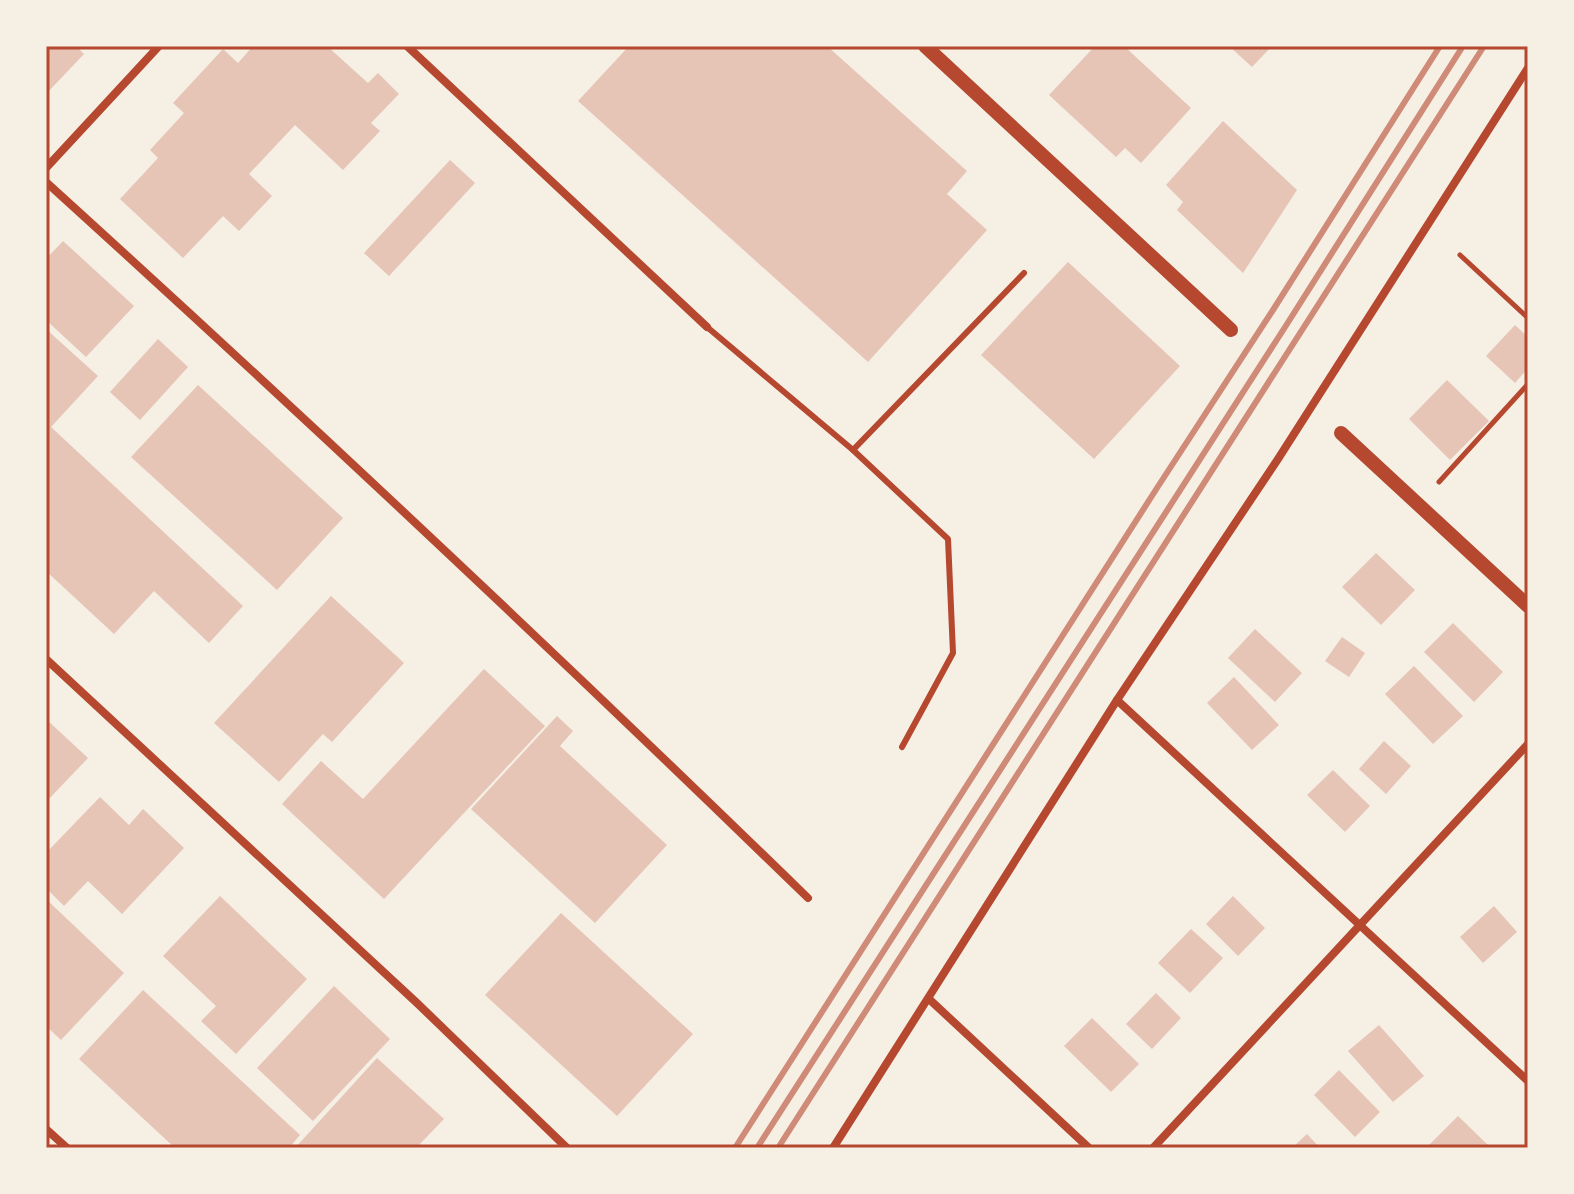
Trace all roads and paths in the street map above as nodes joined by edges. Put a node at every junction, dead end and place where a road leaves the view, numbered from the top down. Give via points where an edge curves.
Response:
1 (159, 46) edge
2 (407, 46) edge
3 (925, 46) edge
4 (1528, 68) edge
5 (46, 168) edge
6 (46, 182) edge
7 (1460, 255) dead end
8 (1024, 273) dead end
9 (1528, 318) edge
10 (707, 327) joint
11 (1231, 330) dead end
12 (1528, 384) edge
13 (1341, 433) dead end
14 (853, 450) junction
15 (1439, 482) dead end
16 (1528, 606) edge
17 (46, 659) edge
18 (1117, 700) junction
19 (1528, 744) edge
20 (902, 747) dead end
21 (808, 898) dead end
22 (1360, 925) junction
23 (929, 999) junction
24 (1528, 1081) edge
25 (46, 1129) edge
26 (67, 1148) edge
27 (567, 1148) edge
28 (833, 1148) edge
29 (1089, 1148) edge
30 (1153, 1148) edge

1 - 5 street
2 - 10 street
3 - 11 street
4 - 18 street
6 - 21 street
7 - 9 path
8 - 14 lane
10 - 14 lane
12 - 15 path
13 - 16 street
14 - 20 lane via 948,539 953,653
17 - 27 street
18 - 22 street
18 - 23 street
19 - 22 street
22 - 24 street
22 - 30 street
23 - 28 street
23 - 29 street
25 - 26 street

